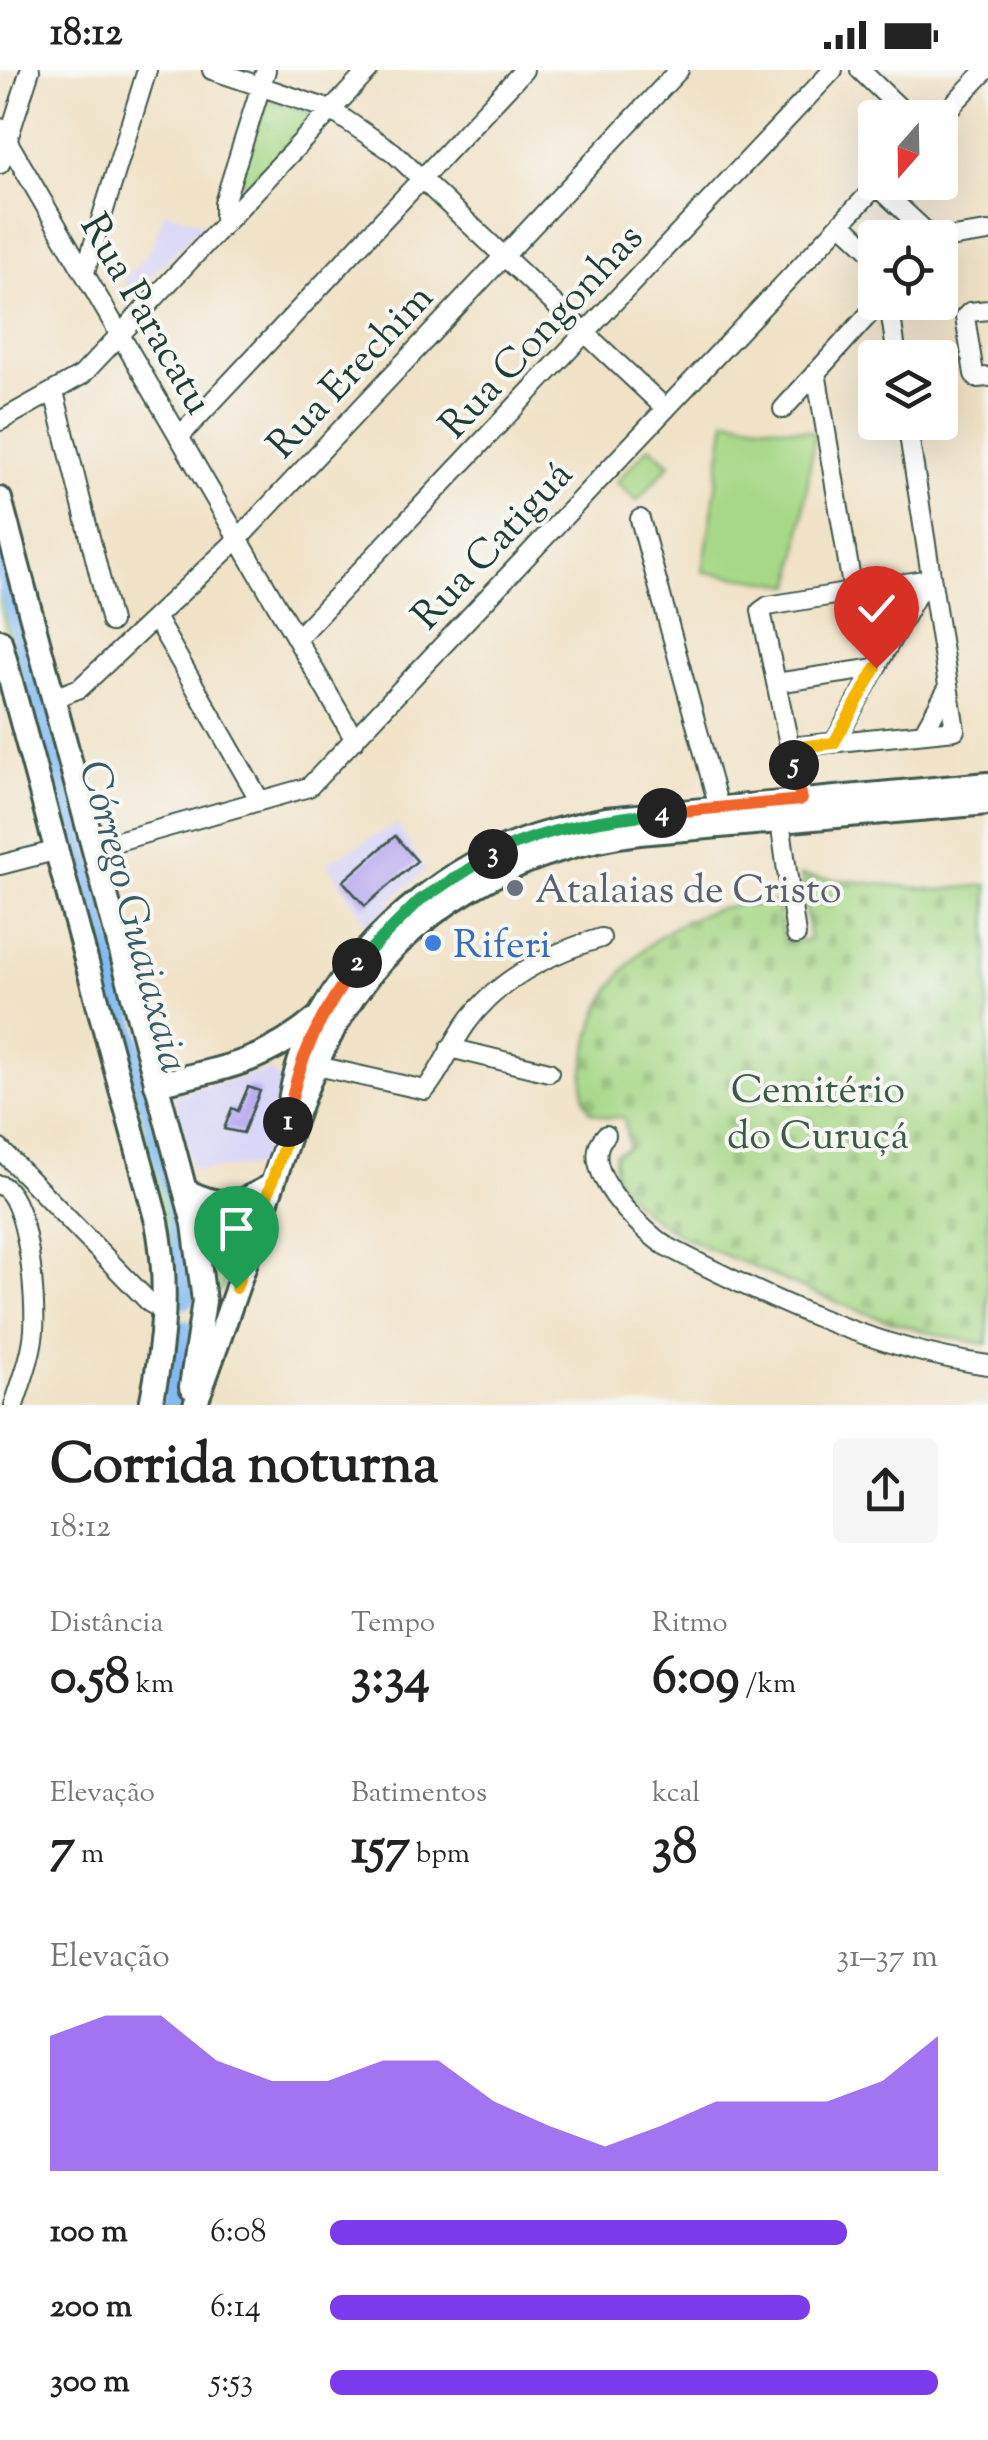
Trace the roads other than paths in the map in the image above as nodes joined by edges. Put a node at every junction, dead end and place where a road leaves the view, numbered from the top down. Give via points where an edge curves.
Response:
1 (30, 70) edge
2 (147, 70) edge
3 (212, 70) edge
4 (368, 70) edge
5 (524, 70) edge
6 (679, 70) edge
7 (834, 70) edge
8 (860, 70) edge
9 (986, 70) edge
10 (264, 78) edge
11 (891, 100) edge
12 (957, 100) edge
13 (331, 110) junction
14 (4, 134) edge
15 (0, 164) edge
16 (423, 178) junction
17 (863, 200) edge
18 (894, 200) edge
19 (914, 220) edge
20 (842, 223) junction
21 (224, 224) junction
22 (988, 232) edge
23 (958, 236) edge
24 (858, 238) edge
25 (505, 255) junction
26 (84, 272) junction
27 (988, 310) edge
28 (864, 320) edge
29 (121, 334) junction
30 (585, 334) junction
31 (816, 372) junction
32 (988, 377) edge
33 (54, 392) junction
34 (783, 408) dead end
35 (666, 409) junction
36 (0, 421) edge
37 (179, 438) junction
38 (908, 440) edge
39 (0, 498) edge
40 (640, 520) dead end
41 (238, 538) junction
42 (927, 580) junction
43 (852, 592) junction
44 (156, 619) junction
45 (111, 622) dead end
46 (297, 638) junction
47 (0, 640) edge
48 (876, 668) junction
49 (776, 684) junction
50 (948, 688) junction
51 (54, 698) junction
52 (923, 733) junction
53 (355, 740) junction
54 (834, 743) junction
55 (790, 748) junction
56 (988, 784) edge
57 (260, 798) junction
58 (801, 800) junction
59 (988, 803) edge
60 (719, 808) junction
61 (780, 821) junction
62 (93, 848) junction
63 (58, 850) junction
64 (0, 864) edge
65 (796, 936) dead end
66 (602, 938) dead end
67 (324, 1011) junction
68 (450, 1048) junction
69 (254, 1060) junction
70 (306, 1071) junction
71 (549, 1072) dead end
72 (156, 1084) junction
73 (606, 1135) dead end
74 (0, 1149) edge
75 (0, 1185) edge
76 (272, 1185) junction
77 (186, 1192) junction
78 (46, 1196) junction
79 (24, 1228) junction
80 (236, 1288) junction
81 (203, 1310) junction
82 (164, 1311) junction
83 (988, 1365) edge
84 (14, 1405) edge
85 (151, 1405) edge
86 (191, 1405) edge

1 - 14 street
2 - 26 street
3 - 10 street
4 - 13 street
5 - 16 street
6 - 25 street, Rua Erechim
7 - 30 street, Rua Congonhas
8 - 11 street
9 - 12 street
10 - 13 street
10 - 21 street via 224,203
13 - 16 street
13 - 21 street
14 - 15 street
14 - 26 street, Rua Paracatu
16 - 25 street
16 - 37 street
17 - 20 street, Rua Catiguá
18 - 19 street, Rua Catiguá
20 - 24 street
20 - 35 street, Rua Catiguá
21 - 29 street
22 - 23 street
25 - 30 street
25 - 41 street, Rua Erechim
26 - 29 street, Rua Paracatu
27 - 32 street via 965,319 974,374
28 - 31 street
29 - 33 street via 82,375
29 - 37 street, Rua Paracatu
30 - 35 street
30 - 46 street, Rua Congonhas
31 - 34 street
31 - 43 street
33 - 36 street
33 - 45 street
35 - 53 street, Rua Catiguá
37 - 41 street, Rua Paracatu
38 - 42 street
39 - 51 main road
40 - 60 street
41 - 44 street, Rua Erechim
41 - 46 street, Rua Paracatu
42 - 43 street
42 - 48 street
42 - 50 street
43 - 49 street via 761,611
44 - 51 street, Rua Erechim via 80,688
44 - 57 street
46 - 53 street, Rua Paracatu
47 - 63 main road
48 - 49 street
48 - 54 street
49 - 55 street
50 - 52 street
50 - 52 street via 955,730
51 - 62 main road
52 - 54 street
53 - 57 street, Rua Catiguá via 309,787
54 - 55 street
55 - 58 street
56 - 58 main road
57 - 62 street, Rua Catiguá
58 - 60 main road
59 - 61 main road
60 - 67 main road via 581,824 495,853 444,882 398,920
61 - 65 street
61 - 70 main road via 584,842 491,876 432,915 372,974
62 - 72 main road
63 - 64 street
63 - 82 main road via 156,1222
66 - 68 street via 515,977 477,1009
67 - 69 main road
67 - 70 main road
68 - 70 street via 422,1090
68 - 71 street
69 - 70 main road
69 - 72 main road
70 - 76 main road
72 - 77 main road
73 - 83 street via 600,1162 612,1193 664,1245 846,1328
74 - 78 street
75 - 79 street via 14,1195
76 - 77 main road via 226,1204
76 - 80 main road
77 - 81 main road
78 - 79 street via 28,1210
78 - 82 street
79 - 84 street via 34,1332
80 - 81 main road
80 - 86 main road
81 - 82 main road
81 - 86 main road
82 - 85 main road

